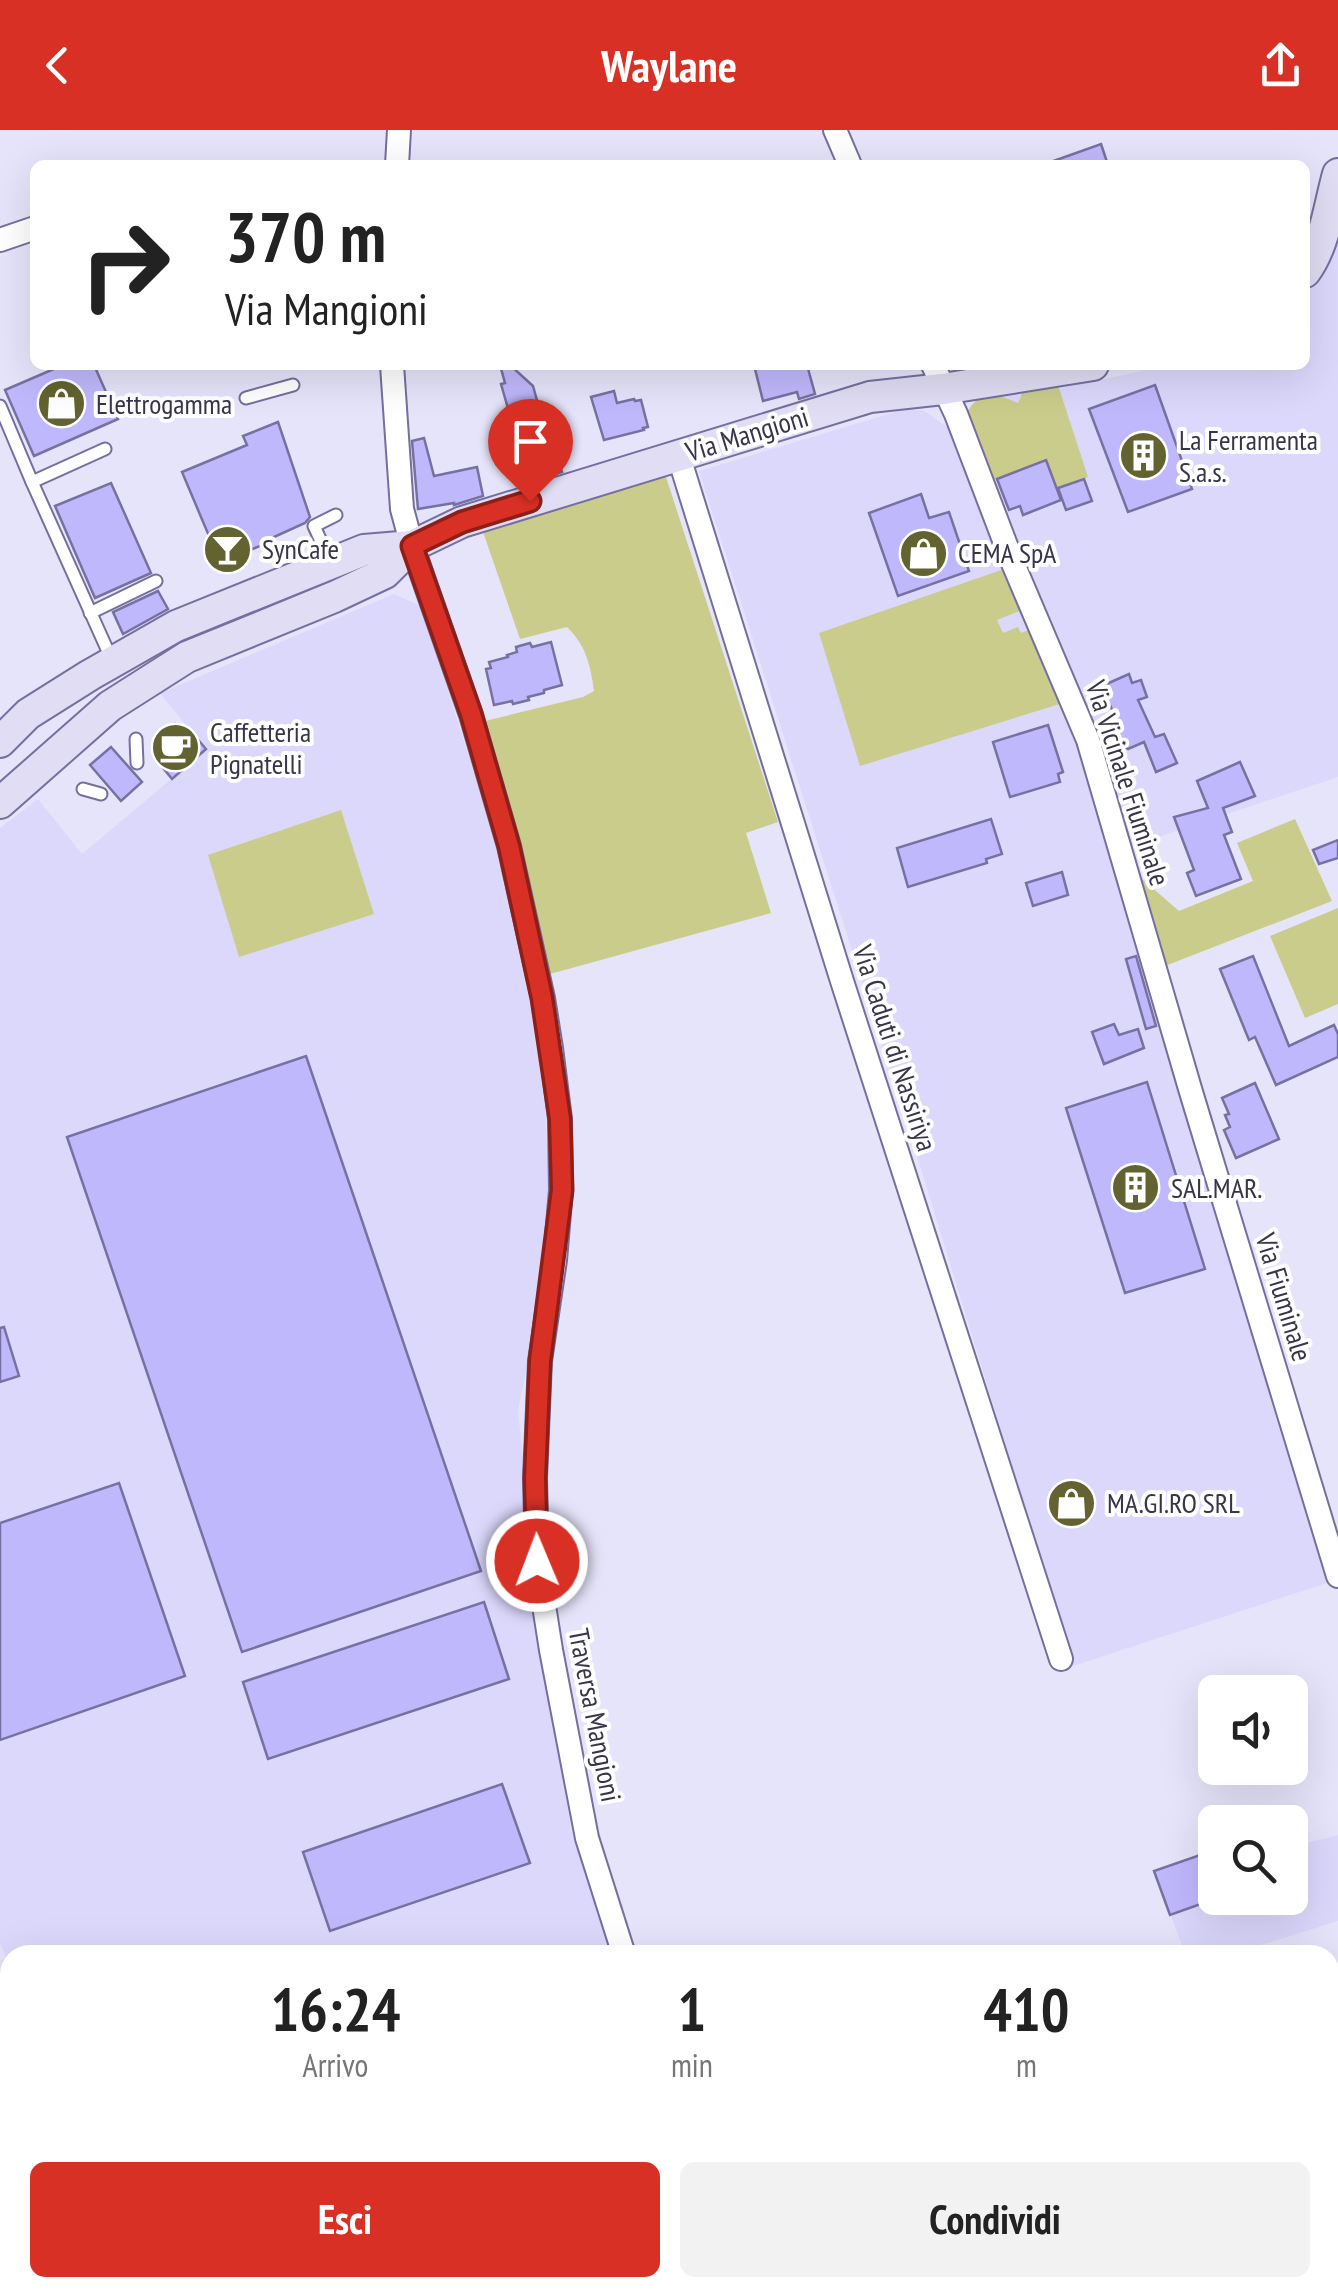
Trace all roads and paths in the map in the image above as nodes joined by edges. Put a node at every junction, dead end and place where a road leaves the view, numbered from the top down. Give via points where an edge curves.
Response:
1 (398, 130) edge
2 (835, 130) edge
3 (397, 160) edge
4 (848, 160) edge
5 (1338, 174) edge
6 (30, 230) edge
7 (0, 240) edge
8 (1329, 249) edge
9 (392, 370) edge
10 (1079, 373) edge
11 (938, 377) edge
12 (293, 385) dead end
13 (246, 398) dead end
14 (0, 406) edge
15 (105, 449) dead end
16 (678, 454) junction
17 (32, 482) junction
18 (336, 514) dead end
19 (412, 546) junction
20 (326, 565) junction
21 (156, 581) dead end
22 (338, 596) junction
23 (224, 606) junction
24 (90, 612) junction
25 (237, 637) junction
26 (97, 671) junction
27 (109, 708) junction
28 (136, 739) dead end
29 (2, 744) edge
30 (137, 763) dead end
31 (32, 772) junction
32 (83, 790) dead end
33 (101, 794) dead end
34 (0, 803) edge
35 (1190, 1092) joint
36 (1338, 1576) edge
37 (1061, 1658) dead end
38 (621, 1945) edge

1 - 3 street
2 - 4 street
5 - 8 street
6 - 7 street
9 - 19 street, Traversa Mangioni via 402,509
10 - 11 street, Via Mangioni
11 - 16 street, Via Mangioni
11 - 35 street, Via Vicinale Fiuminale via 1088,740
12 - 13 lane
14 - 17 lane
15 - 17 lane
16 - 19 street, Via Mangioni via 462,522
16 - 37 street, Via Caduti di Nassiriya
17 - 24 lane
18 - 20 lane via 314,526
19 - 20 street, Via Mangioni via 364,550
19 - 22 street, Via Mangioni via 386,573
19 - 38 street, Traversa Mangioni via 509,846 551,1048 562,1190 540,1361 537,1561 587,1838
20 - 22 street via 324,584
20 - 23 street, Via Mangioni
21 - 24 lane
22 - 25 street, Via Mangioni
23 - 25 street via 220,626
23 - 26 street, Via Mangioni
24 - 26 lane
25 - 27 street, Via Mangioni via 187,657
26 - 27 street via 84,703
26 - 29 street, Via Mangioni via 28,714
27 - 31 street, Via Mangioni
28 - 30 lane
29 - 31 street, Via Mangioni via 9,767
31 - 34 street, Via Mangioni
32 - 33 lane
35 - 36 street, Via Fiuminale

